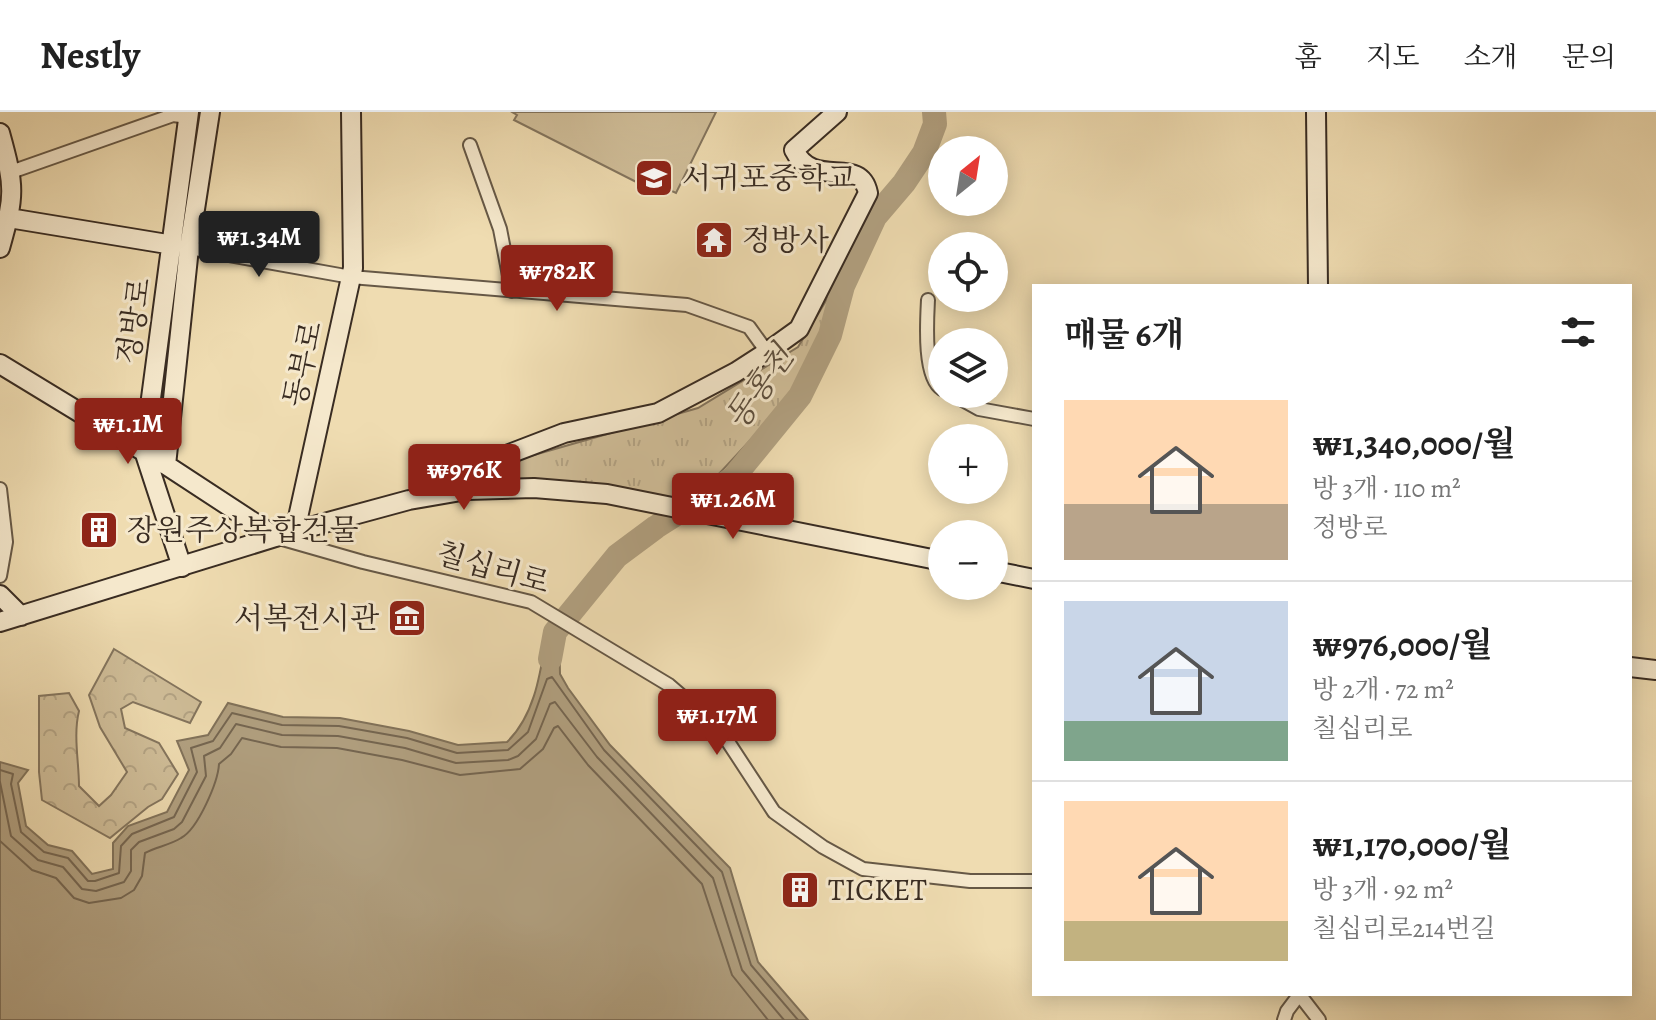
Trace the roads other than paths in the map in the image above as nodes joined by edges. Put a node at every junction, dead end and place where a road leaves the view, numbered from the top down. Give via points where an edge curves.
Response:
1 (210, 112) edge
2 (351, 112) edge
3 (837, 112) edge
4 (1316, 112) edge
5 (189, 114) edge
6 (0, 133) edge
7 (470, 145) dead end
8 (11, 172) junction
9 (9, 218) junction
10 (181, 247) junction
11 (0, 248) edge
12 (351, 277) junction
13 (1318, 284) edge
14 (512, 291) junction
15 (767, 352) junction
16 (0, 364) edge
17 (977, 408) edge
18 (1032, 419) edge
19 (144, 451) junction
20 (166, 465) junction
21 (0, 489) edge
22 (409, 500) junction
23 (295, 531) junction
24 (276, 537) junction
25 (928, 558) edge
26 (182, 567) junction
27 (1008, 574) edge
28 (0, 576) edge
29 (1032, 579) edge
30 (0, 595) edge
31 (21, 616) junction
32 (0, 622) edge
33 (1632, 667) edge
34 (1656, 670) edge
35 (1032, 881) edge
36 (1298, 996) edge
37 (1300, 996) edge
38 (1284, 1020) edge
39 (1319, 1020) edge

1 - 10 street, 정방로
2 - 12 street, 동부로
3 - 15 street via 794,150 800,162 816,171 855,174 866,182 868,193 799,329
4 - 13 street
5 - 8 street via 173,115
5 - 10 street, 정방로
6 - 8 street
7 - 14 street via 500,229
8 - 9 street
9 - 10 street
9 - 11 street
10 - 12 street
10 - 19 street, 정방로
10 - 20 street, 정방로
12 - 14 street
12 - 23 street, 동부로
14 - 15 street via 687,305 749,327
15 - 22 street via 658,413 564,433 470,469
16 - 19 street
17 - 18 street
19 - 20 street
19 - 26 street
20 - 24 street
21 - 28 street via 6,542
22 - 23 street, 칠십리로
22 - 25 street, 칠십리로 via 467,490 607,494
23 - 24 street, 칠십리로
24 - 26 street, 칠십리로
24 - 35 street, 칠십리로 via 531,602 669,685 719,728 774,812 863,869 970,881
26 - 31 street, 칠십리로
27 - 29 street
30 - 31 street
31 - 32 street, 칠십리로
33 - 34 street
36 - 38 street
37 - 39 street

